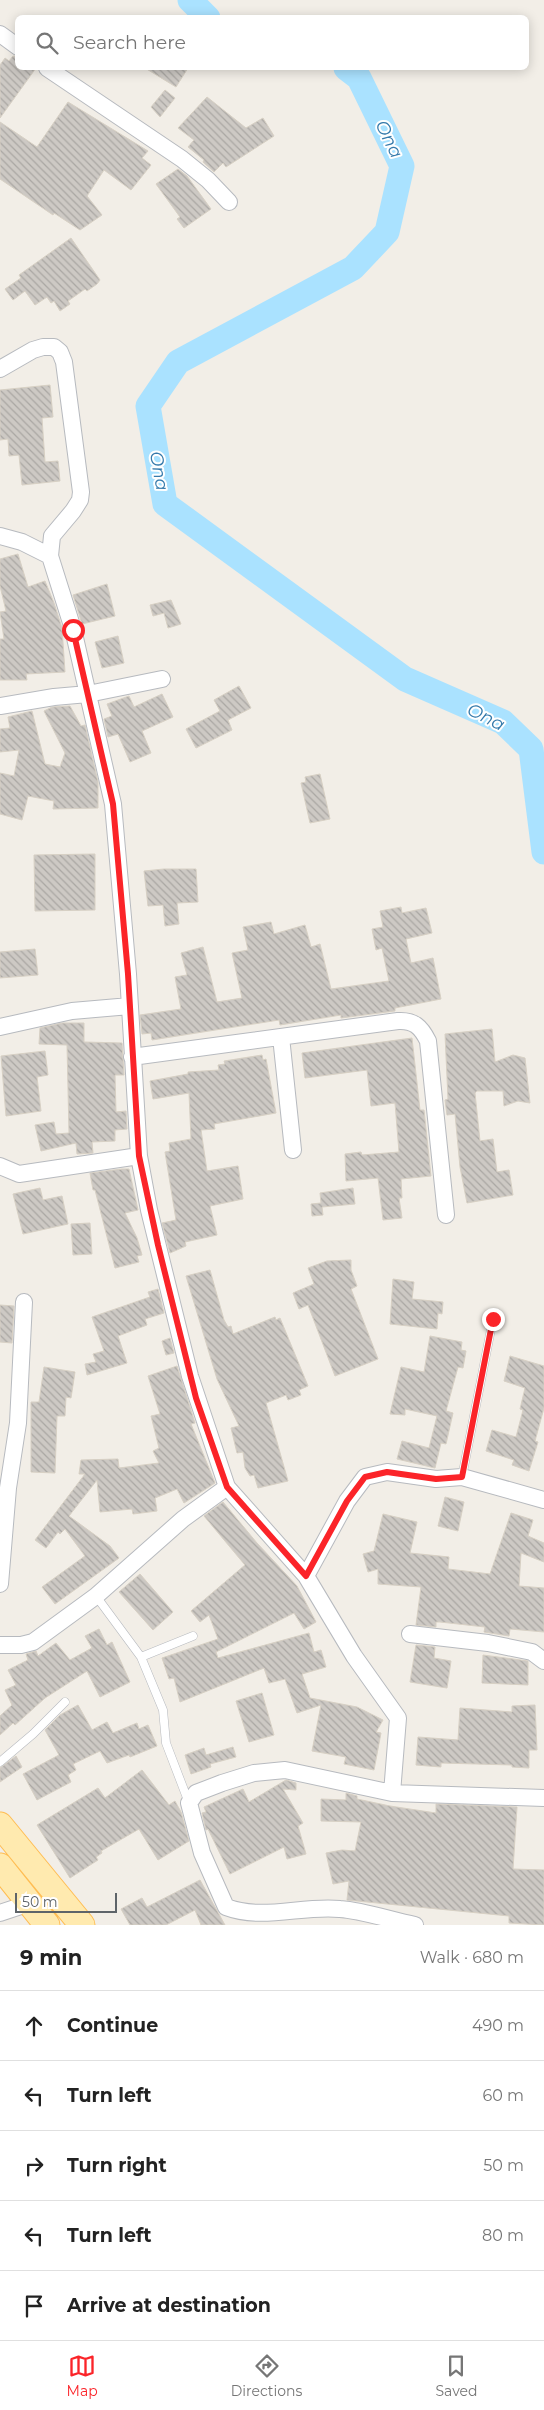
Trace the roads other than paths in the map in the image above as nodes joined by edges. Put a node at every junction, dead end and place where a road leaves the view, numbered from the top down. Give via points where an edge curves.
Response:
1 (50, 70) edge
2 (229, 202) dead end
3 (0, 369) edge
4 (0, 536) edge
5 (50, 556) junction
6 (162, 679) dead end
7 (88, 694) junction
8 (0, 706) edge
9 (130, 1006) junction
10 (0, 1027) edge
11 (281, 1037) junction
12 (132, 1057) junction
13 (293, 1150) dead end
14 (139, 1156) junction
15 (0, 1166) edge
16 (446, 1215) dead end
17 (24, 1302) dead end
18 (493, 1319) dead end
19 (462, 1477) junction
20 (227, 1487) junction
21 (544, 1500) edge
22 (306, 1576) junction
23 (0, 1584) edge
24 (96, 1596) junction
25 (410, 1634) dead end
26 (193, 1636) dead end
27 (0, 1646) edge
28 (141, 1657) junction
29 (544, 1661) edge
30 (65, 1702) dead end
31 (0, 1762) edge
32 (392, 1793) junction
33 (544, 1798) edge
34 (189, 1803) junction
35 (0, 1825) edge
36 (0, 1866) edge
37 (30, 1903) junction
38 (0, 1913) edge
39 (48, 1925) edge
40 (82, 1925) edge
41 (415, 1925) edge

1 - 2 street via 182,159
3 - 5 street via 43,347 54,347 64,362 81,492 74,511 52,536
4 - 5 street via 22,542
5 - 7 street via 73,630
6 - 7 street
7 - 8 street
7 - 9 street via 113,804
9 - 10 street via 72,1012
9 - 12 street
11 - 12 street
11 - 13 street
11 - 16 street via 408,1020 423,1030 428,1042
12 - 14 street
14 - 15 street via 19,1174
14 - 20 street via 192,1383
17 - 23 street via 18,1423 8,1488
18 - 19 lane
19 - 21 street
19 - 22 street via 436,1479 387,1472 365,1477 347,1501
20 - 22 street
20 - 24 street via 183,1519
22 - 32 street via 354,1656 398,1718
24 - 27 street via 33,1642
24 - 28 lane
25 - 29 street via 532,1652
26 - 28 lane
28 - 34 lane via 163,1710 166,1743
30 - 31 lane
32 - 33 street
32 - 34 street via 285,1770 254,1773 222,1783 196,1793
34 - 41 street via 202,1853 226,1907 239,1912 281,1913 315,1908 340,1909
35 - 40 main road
36 - 37 main road
37 - 38 street
37 - 39 main road

